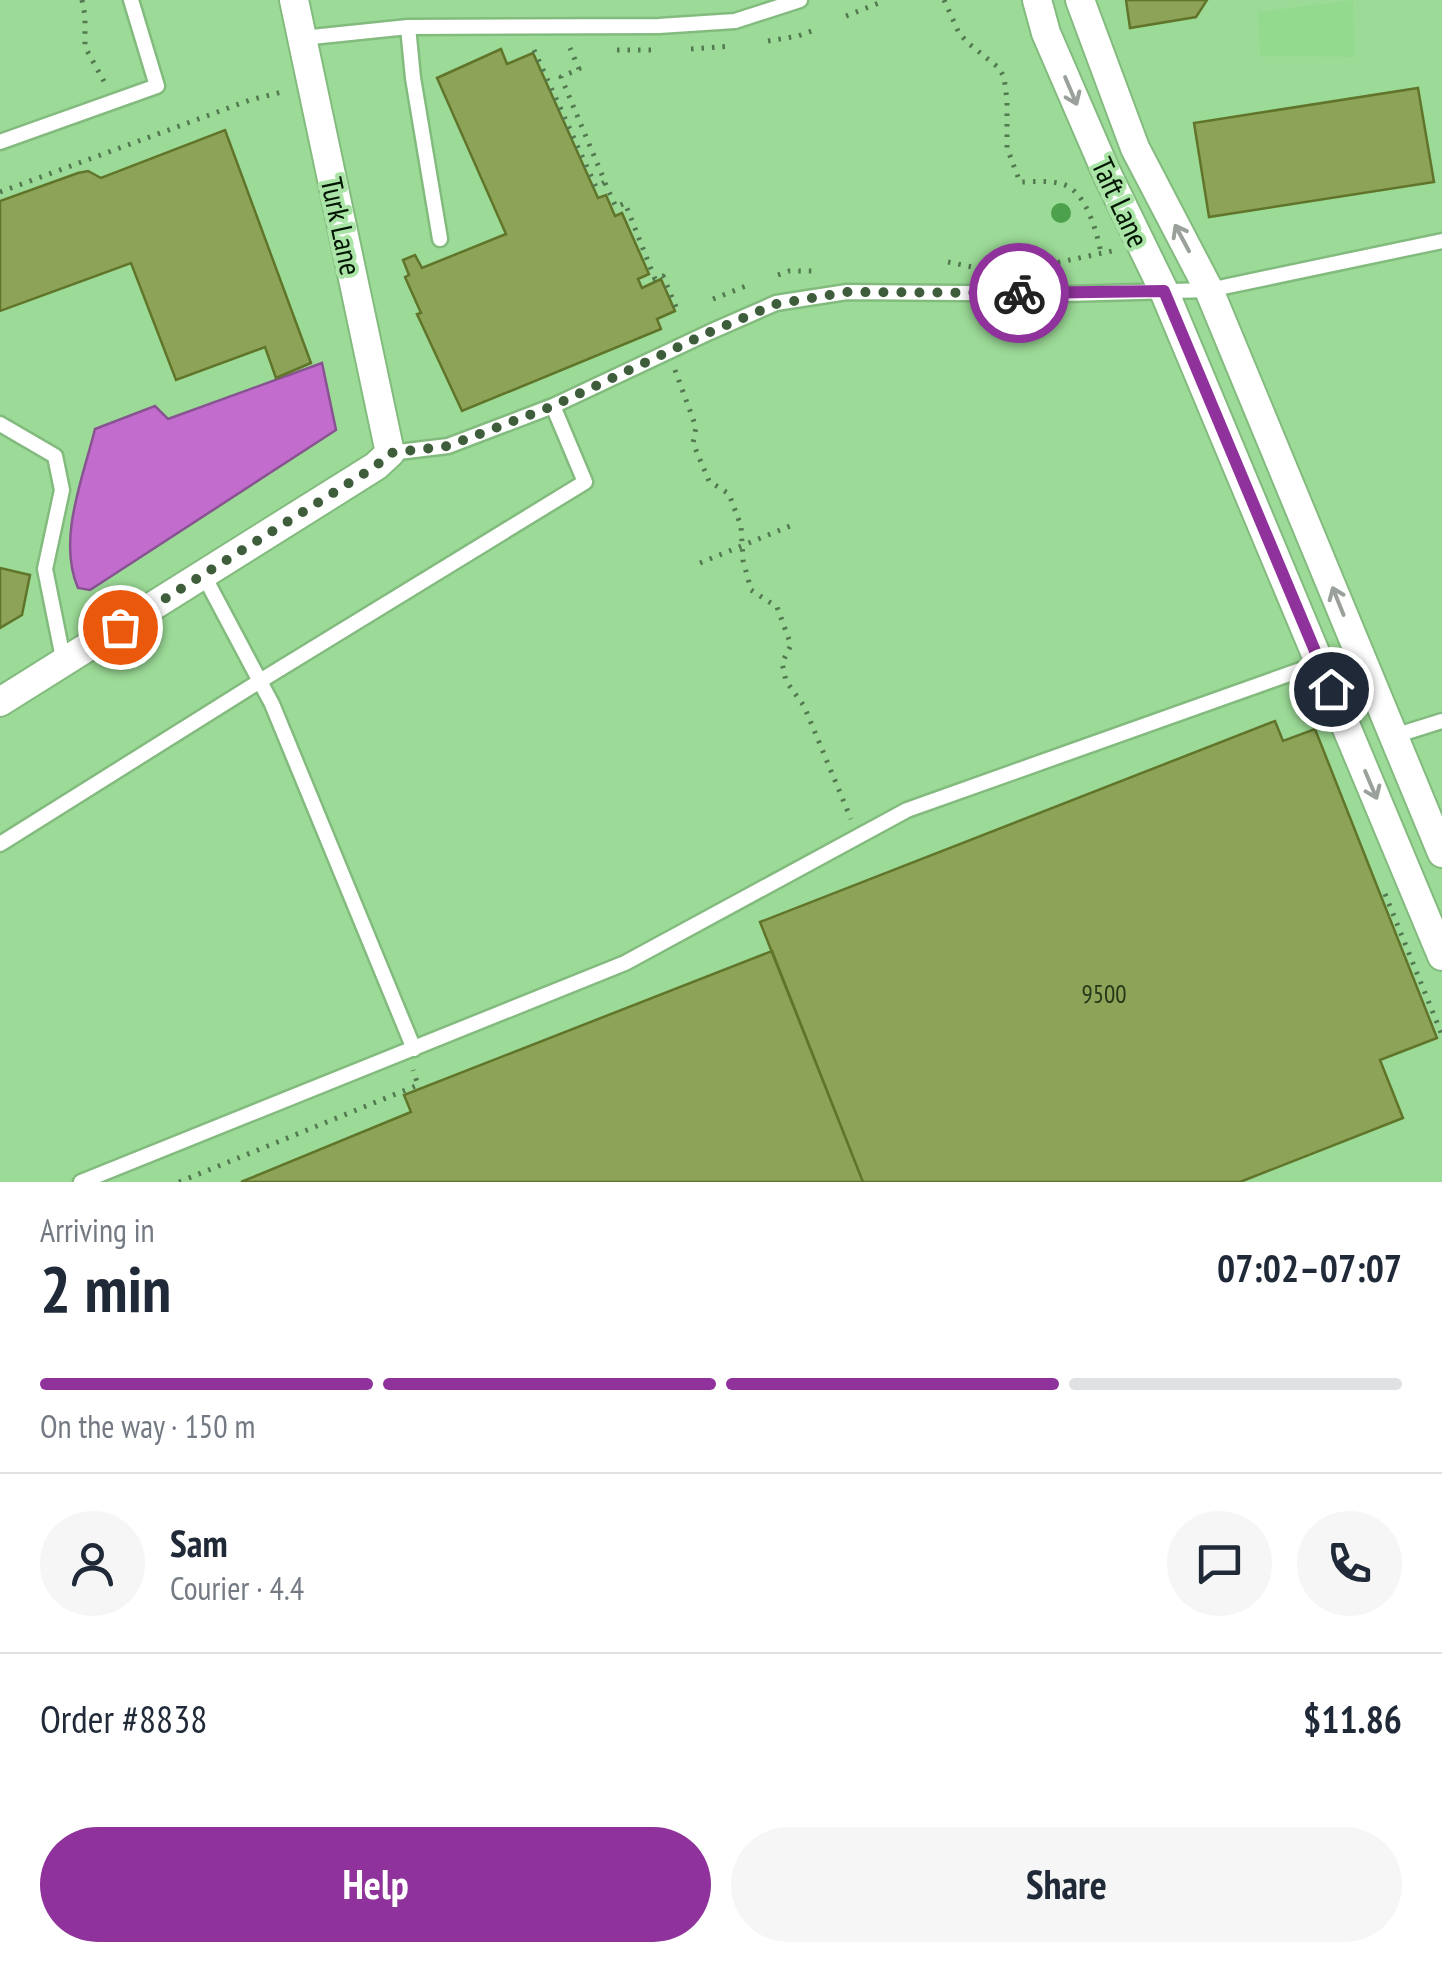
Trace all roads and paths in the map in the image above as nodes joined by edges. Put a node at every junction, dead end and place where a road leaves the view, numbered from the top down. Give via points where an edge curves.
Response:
1 (82, 0) edge
2 (131, 0) edge
3 (294, 0) edge
4 (800, 0) edge
5 (944, 0) edge
6 (1037, 0) edge
7 (1080, 0) edge
8 (884, 1) edge
9 (846, 16) dead end
10 (790, 26) dead end
11 (408, 27) junction
12 (816, 29) dead end
13 (794, 37) junction
14 (302, 38) junction
15 (768, 41) dead end
16 (731, 46) dead end
17 (570, 48) dead end
18 (691, 49) dead end
19 (534, 50) dead end
20 (617, 50) dead end
21 (653, 50) dead end
22 (561, 76) junction
23 (548, 82) junction
24 (286, 91) dead end
25 (110, 92) dead end
26 (583, 130) junction
27 (572, 134) junction
28 (0, 142) edge
29 (604, 182) junction
30 (0, 192) edge
31 (440, 239) dead end
32 (1442, 241) edge
33 (1116, 250) dead end
34 (1101, 253) junction
35 (948, 262) dead end
36 (1026, 269) dead end
37 (986, 270) dead end
38 (818, 271) dead end
39 (778, 275) dead end
40 (746, 286) dead end
41 (1209, 290) junction
42 (1164, 291) junction
43 (713, 299) dead end
44 (678, 314) dead end
45 (667, 352) junction
46 (553, 406) junction
47 (0, 424) edge
48 (390, 453) junction
49 (790, 526) dead end
50 (743, 545) junction
51 (700, 563) dead end
52 (203, 574) junction
53 (1360, 653) junction
54 (64, 663) junction
55 (1320, 663) junction
56 (260, 681) junction
57 (0, 702) edge
58 (1442, 721) edge
59 (1394, 736) junction
60 (858, 836) junction
61 (0, 844) edge
62 (1442, 852) edge
63 (1384, 894) dead end
64 (1442, 956) edge
65 (1442, 1035) edge
66 (414, 1049) junction
67 (412, 1070) dead end
68 (80, 1182) edge
69 (179, 1182) edge

1 - 25 path via 85,46
2 - 28 lane via 157,86
3 - 14 street, Turk Lane
4 - 11 lane via 735,21
5 - 34 path via 959,32 1004,77 1006,148 1020,182 1069,187 1086,209
6 -> 42 street, Taft Lane via 1107,174
41 -> 7 street, Taft Lane via 1135,148
8 - 9 path
10 - 13 path
11 - 14 lane
11 - 31 lane
12 - 13 path
13 - 15 path
14 - 48 street, Turk Lane
16 - 18 path
17 - 22 path via 579,69
19 - 23 path
20 - 21 path
22 - 23 path
22 - 26 path
23 - 27 path
24 - 30 path
26 - 27 path
26 - 29 path
27 - 29 path via 596,187
29 - 44 path via 616,207 624,203 655,279 663,276
32 - 41 lane
33 - 34 path
34 - 36 path
35 - 37 path
38 - 39 path
40 - 43 path
41 - 42 lane
53 -> 41 street, Taft Lane
42 - 45 lane via 847,292 776,304
42 - 55 street, Taft Lane
45 - 46 lane
45 - 50 path via 696,426 693,444 709,481 729,494
46 - 48 lane via 448,446
46 - 56 lane via 585,482
47 - 54 lane via 54,456 62,490 45,569
48 - 52 street
49 - 50 path
50 - 51 path
50 - 60 path via 752,590 777,608 791,645 782,663 786,681 804,706
52 - 54 street
52 - 56 lane
53 - 55 lane
53 - 59 street, Taft Lane
54 - 57 street
55 - 60 lane via 906,810
55 -> 64 street, Taft Lane
56 - 61 lane
56 - 66 lane
58 - 59 lane
59 - 62 street, Taft Lane
60 - 66 lane via 624,963
63 - 65 path
66 - 68 lane
67 - 69 path via 418,1085

